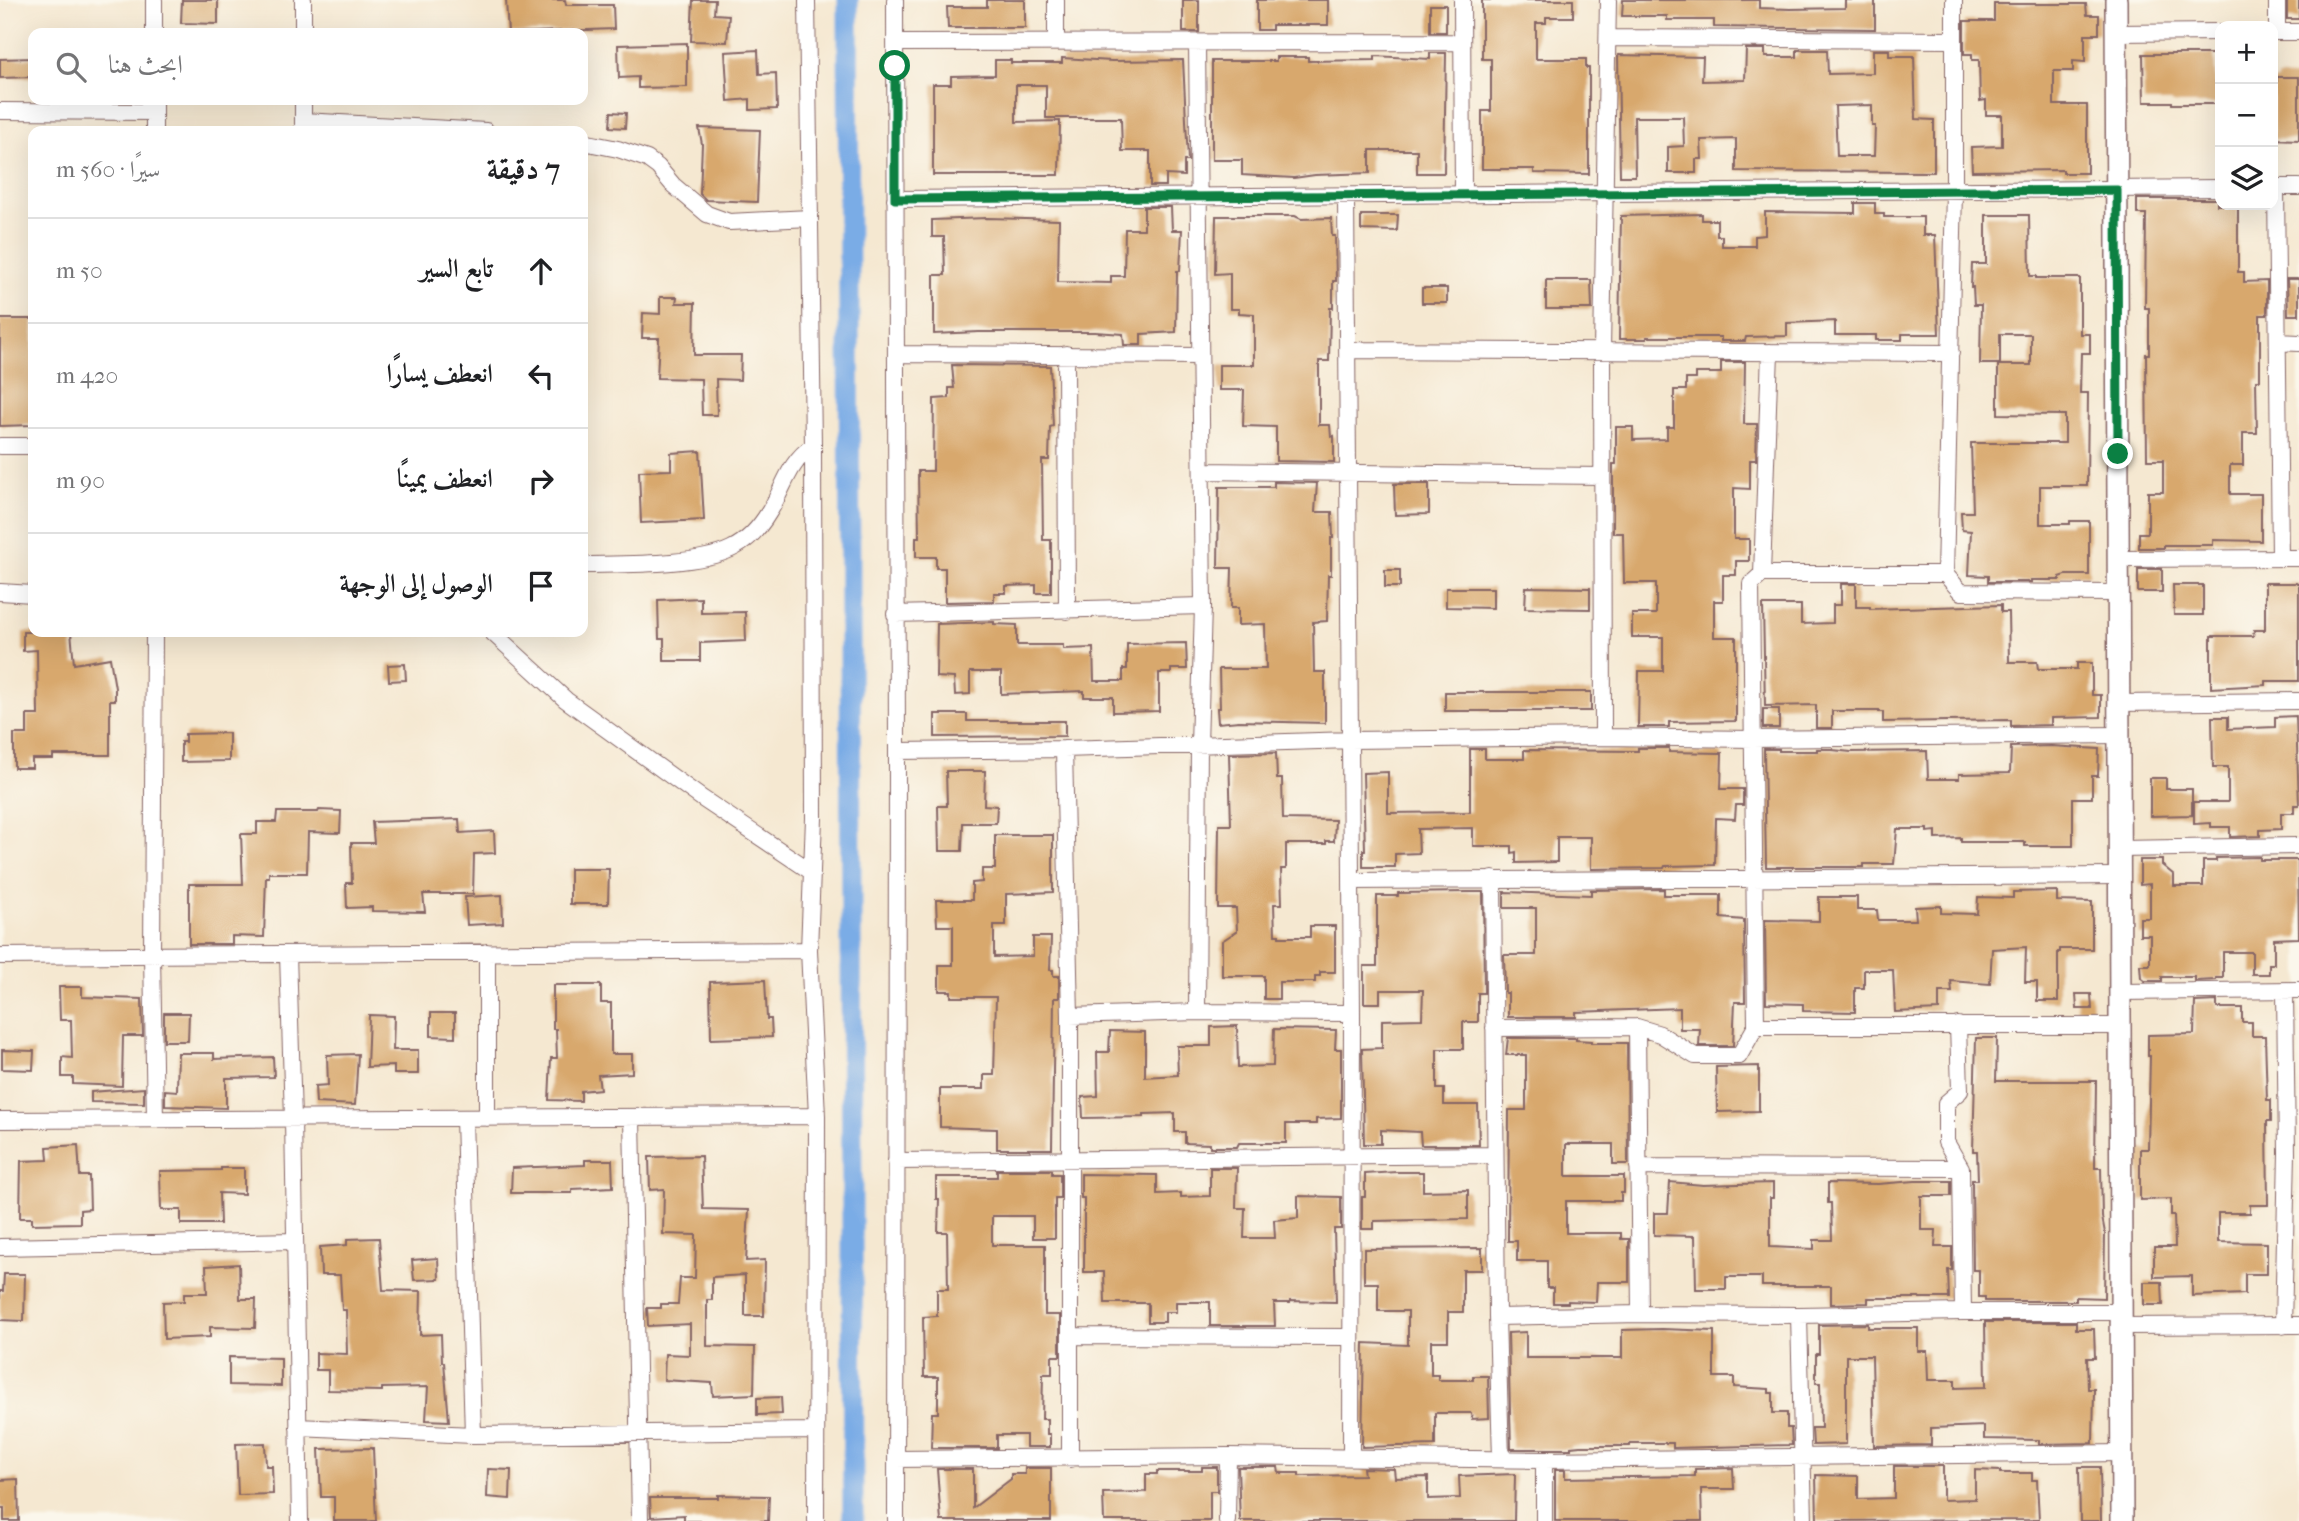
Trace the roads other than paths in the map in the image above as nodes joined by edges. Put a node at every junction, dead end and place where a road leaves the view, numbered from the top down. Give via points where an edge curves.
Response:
1 (154, 0) edge
2 (303, 0) edge
3 (807, 0) edge
4 (895, 0) edge
5 (1056, 0) edge
6 (1462, 0) edge
7 (1608, 0) edge
8 (1954, 0) edge
9 (2116, 0) edge
10 (2277, 0) edge
11 (2276, 21) edge
12 (154, 28) edge
13 (303, 28) edge
14 (2215, 32) edge
15 (2278, 32) edge
16 (2299, 32) edge
17 (2116, 33) junction
18 (1608, 38) junction
19 (1954, 40) junction
20 (1056, 42) junction
21 (1462, 42) junction
22 (895, 43) junction
23 (1197, 43) junction
24 (303, 105) edge
25 (154, 106) edge
26 (0, 111) edge
27 (154, 126) edge
28 (303, 126) edge
29 (588, 143) edge
30 (2278, 187) edge
31 (2299, 187) edge
32 (2215, 188) edge
33 (2117, 190) junction
34 (1954, 191) junction
35 (1606, 193) junction
36 (1463, 195) junction
37 (1346, 196) junction
38 (1199, 197) junction
39 (895, 199) junction
40 (2275, 210) edge
41 (810, 218) junction
42 (2278, 342) junction
43 (2299, 343) edge
44 (1348, 350) junction
45 (1602, 351) junction
46 (1770, 352) junction
47 (1951, 353) junction
48 (896, 354) junction
49 (1066, 354) junction
50 (1200, 356) junction
51 (0, 446) edge
52 (28, 446) edge
53 (813, 446) junction
54 (1202, 471) junction
55 (1349, 473) junction
56 (1602, 476) junction
57 (2280, 558) junction
58 (2299, 558) edge
59 (2119, 559) junction
60 (588, 565) edge
61 (1762, 574) junction
62 (1945, 574) junction
63 (0, 592) edge
64 (2119, 593) junction
65 (28, 594) edge
66 (1203, 606) junction
67 (1068, 611) junction
68 (895, 614) junction
69 (154, 637) edge
70 (497, 637) edge
71 (2299, 701) edge
72 (2119, 704) junction
73 (2119, 735) junction
74 (1603, 737) junction
75 (1753, 739) junction
76 (1351, 740) junction
77 (1199, 745) junction
78 (1064, 749) junction
79 (897, 751) junction
80 (2299, 846) edge
81 (2119, 849) junction
82 (812, 872) junction
83 (2120, 876) junction
84 (1754, 877) junction
85 (1493, 879) junction
86 (1352, 881) junction
87 (810, 950) junction
88 (486, 952) junction
89 (288, 954) junction
90 (152, 955) junction
91 (0, 956) edge
92 (2292, 990) edge
93 (2120, 992) junction
94 (1197, 1012) junction
95 (1352, 1013) junction
96 (1070, 1016) junction
97 (1958, 1025) junction
98 (1756, 1026) junction
99 (2120, 1026) junction
100 (1637, 1027) junction
101 (1494, 1028) junction
102 (817, 1116) junction
103 (632, 1117) junction
104 (464, 1118) junction
105 (487, 1118) junction
106 (155, 1119) junction
107 (293, 1119) junction
108 (0, 1120) edge
109 (2293, 1153) edge
110 (1495, 1155) junction
111 (1352, 1156) junction
112 (1070, 1159) junction
113 (896, 1161) junction
114 (1638, 1167) junction
115 (1961, 1168) junction
116 (295, 1241) junction
117 (0, 1247) edge
118 (1963, 1312) junction
119 (1640, 1314) junction
120 (1799, 1315) junction
121 (1497, 1317) junction
122 (2121, 1319) junction
123 (2291, 1325) edge
124 (1070, 1336) junction
125 (1351, 1337) junction
126 (298, 1427) junction
127 (816, 1431) junction
128 (638, 1433) junction
129 (472, 1435) junction
130 (2122, 1453) junction
131 (1228, 1456) junction
132 (1351, 1457) junction
133 (1802, 1458) junction
134 (896, 1459) junction
135 (1070, 1459) junction
136 (1501, 1459) junction
137 (1544, 1460) junction
138 (300, 1521) edge
139 (640, 1521) edge
140 (816, 1521) edge
141 (896, 1521) edge
142 (1227, 1521) edge
143 (1544, 1521) edge
144 (1804, 1521) edge
145 (2122, 1521) edge

1 - 12 street
2 - 13 street
3 - 41 street
4 - 22 street
5 - 20 street
6 - 21 street
7 - 18 street
8 - 19 street
9 - 17 street
10 - 11 street
14 - 17 street
15 - 16 street
17 - 33 street
18 - 19 street
18 - 35 street
19 - 34 street
20 - 22 street
20 - 23 street
21 - 23 street
21 - 36 street
22 - 39 street
23 - 38 street
24 - 28 street
25 - 26 street
25 - 27 street
29 - 41 street via 647,159 707,214 729,222
30 - 31 street
32 - 33 street
33 - 34 street
33 - 59 street
34 - 35 street
34 - 47 street
35 - 36 street
35 - 45 street
36 - 37 street
37 - 38 street
37 - 44 street
38 - 39 street
38 - 50 street
39 - 48 street
40 - 42 street
41 - 53 street
42 - 43 street
42 - 57 street
44 - 45 street
44 - 55 street
45 - 46 street
45 - 56 street
46 - 47 street
46 - 61 street
47 - 62 street
48 - 49 street
48 - 68 street
49 - 50 street
49 - 67 street
50 - 54 street
51 - 52 street
53 - 60 street via 789,469 762,524 733,548 677,561
53 - 82 street
54 - 55 street
54 - 66 street
55 - 56 street
55 - 76 street
56 - 74 street
57 - 58 street
57 - 59 street
59 - 64 street
61 - 62 street
61 - 75 street via 1751,584
62 - 64 street via 1961,592
63 - 65 street
64 - 72 street
66 - 67 street
66 - 77 street
67 - 68 street
68 - 79 street
69 - 90 street
70 - 82 street via 566,700
71 - 72 street
72 - 73 street
73 - 75 street
73 - 81 street
74 - 75 street
74 - 76 street
75 - 84 street
76 - 77 street
76 - 86 street
77 - 78 street
77 - 94 street
78 - 79 street
78 - 96 street
79 - 113 street
80 - 81 street
81 - 83 street
82 - 87 street
83 - 84 street
83 - 93 street
84 - 85 street
84 - 98 street
85 - 86 street
85 - 101 street
86 - 95 street
87 - 88 street
87 - 102 street
88 - 89 street
88 - 105 street
89 - 90 street
89 - 107 street
90 - 91 street
90 - 106 street
92 - 93 street
92 - 109 street
93 - 99 street
94 - 95 street
94 - 96 street
95 - 111 street
96 - 112 street
97 - 98 street
97 - 99 street
97 - 115 street via 1960,1091 1945,1103 1945,1142
98 - 100 street via 1739,1056 1695,1056 1660,1034
99 - 122 street
100 - 101 street
100 - 114 street
101 - 110 street
102 - 103 street
102 - 127 street
103 - 105 street
103 - 128 street
104 - 105 street
104 - 107 street
104 - 129 street
106 - 107 street
106 - 108 street
107 - 116 street
109 - 123 street
110 - 111 street
110 - 121 street
111 - 112 street
111 - 125 street
112 - 113 street
112 - 124 street
113 - 134 street
114 - 115 street
114 - 119 street
115 - 118 street
116 - 117 street
116 - 126 street
118 - 120 street
118 - 122 street
119 - 120 street
119 - 121 street
120 - 133 street
121 - 136 street
122 - 123 street
122 - 130 street
124 - 125 street
124 - 135 street
125 - 132 street
126 - 129 street
126 - 138 street
127 - 128 street
127 - 140 street
128 - 129 street
128 - 139 street
130 - 133 street
130 - 145 street
131 - 132 street
131 - 135 street
131 - 142 street
132 - 136 street
133 - 137 street
133 - 144 street
134 - 135 street
134 - 141 street
136 - 137 street
137 - 143 street

